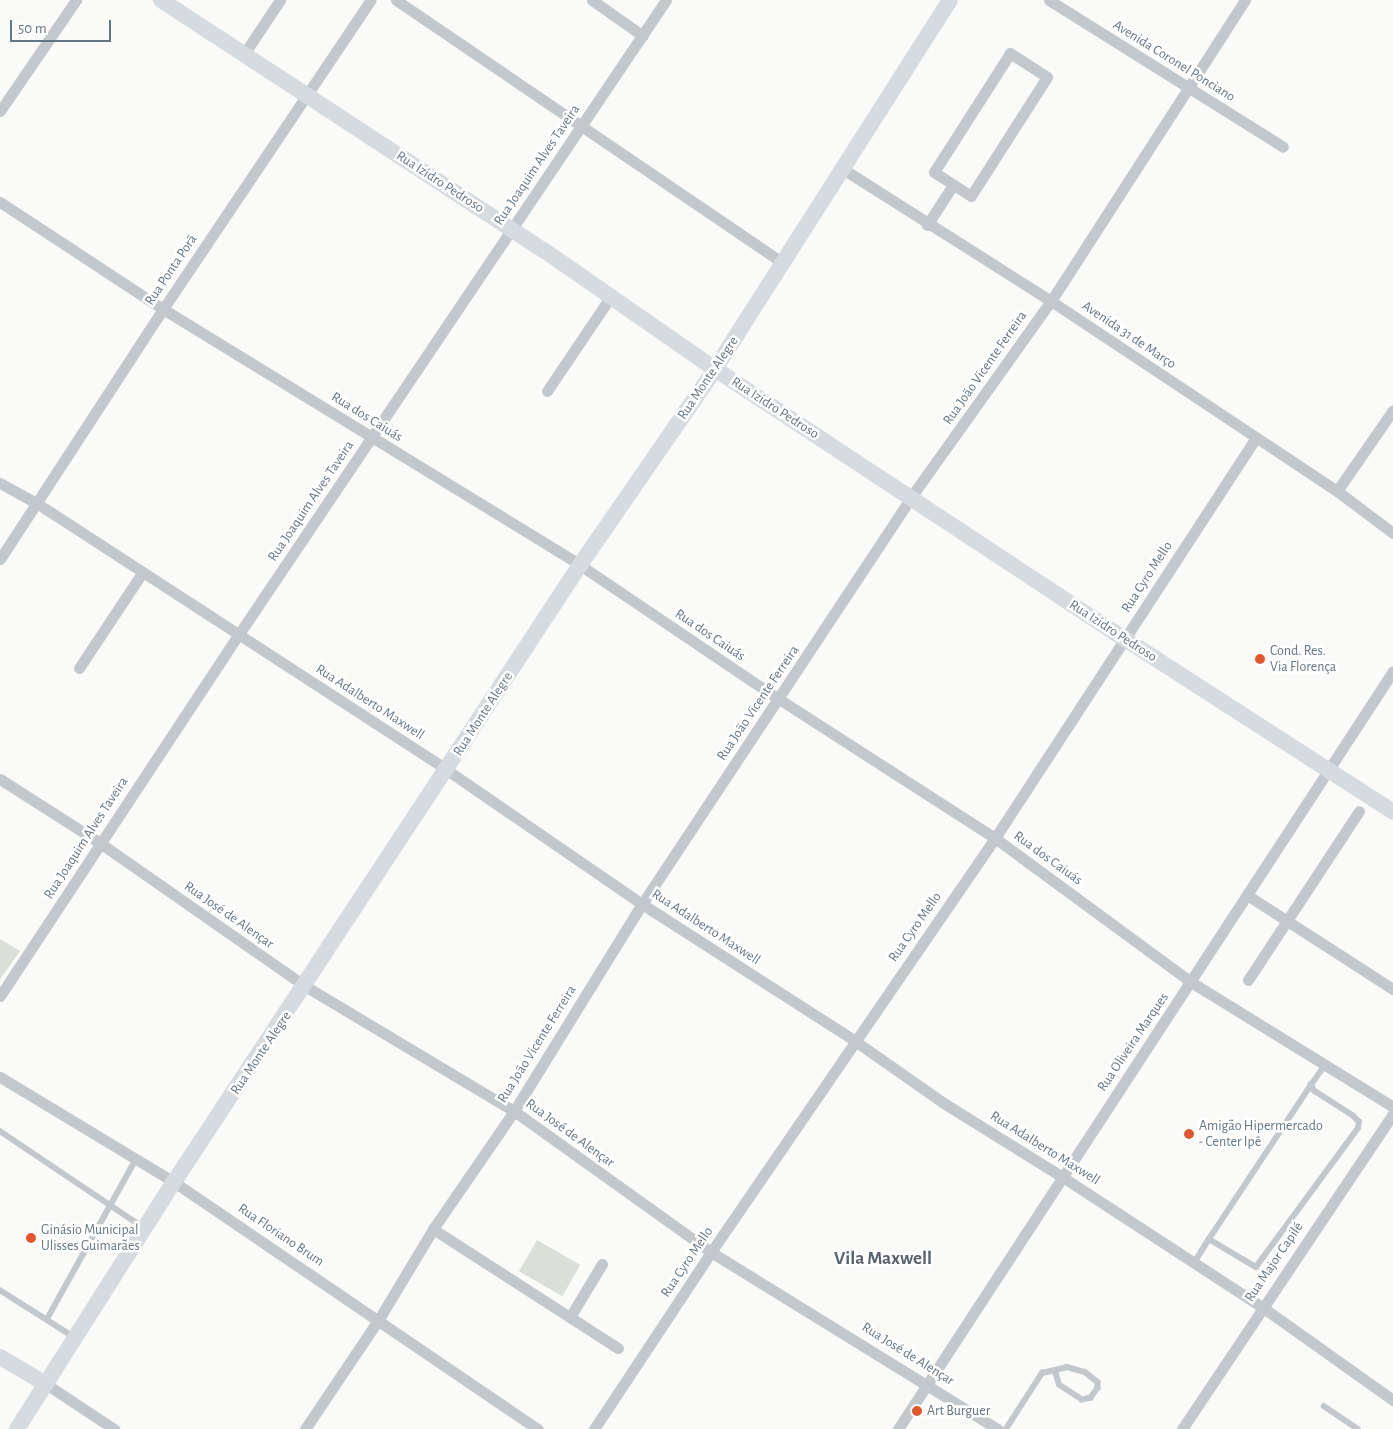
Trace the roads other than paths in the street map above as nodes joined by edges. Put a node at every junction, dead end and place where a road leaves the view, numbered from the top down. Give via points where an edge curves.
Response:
1 (76, 0) edge
2 (160, 0) edge
3 (280, 0) edge
4 (371, 0) edge
5 (396, 0) edge
6 (592, 0) edge
7 (666, 0) edge
8 (950, 0) edge
9 (1049, 0) edge
10 (1245, 0) edge
11 (643, 36) junction
12 (244, 54) junction
13 (1190, 88) junction
14 (308, 96) junction
15 (0, 111) edge
16 (582, 125) junction
17 (1283, 147) dead end
18 (843, 169) junction
19 (953, 184) junction
20 (0, 202) edge
21 (927, 225) junction
22 (511, 228) junction
23 (782, 262) junction
24 (611, 296) junction
25 (1051, 301) junction
26 (163, 309) junction
27 (715, 368) junction
28 (547, 391) dead end
29 (1393, 410) edge
30 (372, 438) junction
31 (1256, 438) junction
32 (0, 483) edge
33 (1337, 491) junction
34 (911, 497) junction
35 (38, 504) junction
36 (1393, 533) edge
37 (0, 560) edge
38 (580, 565) junction
39 (142, 573) junction
40 (239, 634) junction
41 (1125, 639) junction
42 (79, 668) dead end
43 (1393, 671) edge
44 (779, 699) junction
45 (446, 770) junction
46 (1328, 770) junction
47 (0, 779) edge
48 (1359, 811) dead end
49 (1393, 812) edge
50 (995, 838) junction
51 (100, 843) junction
52 (1247, 895) junction
53 (642, 904) junction
54 (1286, 920) junction
55 (1248, 980) dead end
56 (1191, 982) junction
57 (305, 986) junction
58 (1393, 989) edge
59 (0, 996) edge
60 (855, 1041) junction
61 (1325, 1065) junction
62 (0, 1077) edge
63 (1311, 1085) junction
64 (1393, 1107) edge
65 (514, 1111) junction
66 (1393, 1114) edge
67 (0, 1130) edge
68 (136, 1158) junction
69 (1062, 1176) junction
70 (174, 1182) junction
71 (112, 1206) junction
72 (145, 1228) junction
73 (433, 1229) junction
74 (1209, 1239) junction
75 (711, 1252) junction
76 (1194, 1263) junction
77 (602, 1264) dead end
78 (0, 1290) edge
79 (1262, 1307) junction
80 (570, 1317) junction
81 (379, 1319) junction
82 (47, 1320) junction
83 (75, 1338) junction
84 (618, 1348) dead end
85 (0, 1357) edge
86 (1055, 1371) junction
87 (46, 1384) junction
88 (928, 1384) junction
89 (1393, 1400) edge
90 (1324, 1406) dead end
91 (17, 1429) edge
92 (114, 1429) edge
93 (305, 1429) edge
94 (538, 1429) edge
95 (594, 1429) edge
96 (898, 1429) edge
97 (998, 1429) edge
98 (1006, 1429) edge
99 (1182, 1429) edge
100 (1358, 1429) edge

1 - 15 street
2 - 12 street, Rua Izidro Pedroso
3 - 12 street
4 - 14 street, Rua Ponta Porã
5 - 16 street
6 - 11 street
7 - 11 street, Rua Joaquim Alves Taveira
8 - 18 street, Rua Monte Alegre
9 - 13 street, Avenida Coronel Ponciano
10 - 13 street, Rua João Vicente Ferreira
11 - 16 street, Rua Joaquim Alves Taveira
12 - 14 street, Rua Izidro Pedroso
13 - 17 street, Avenida Coronel Ponciano
13 - 25 street, Rua João Vicente Ferreira
14 - 22 street, Rua Izidro Pedroso
14 - 26 street, Rua Ponta Porã
16 - 22 street, Rua Joaquim Alves Taveira
16 - 23 street
18 - 21 street, Avenida 31 de Março
18 - 23 street, Rua Monte Alegre
19 - 19 street via 971,196 1047,77 1010,53 934,172
19 - 21 street
20 - 26 street, Rua dos Caiuás
21 - 25 street, Avenida 31 de Março
22 - 24 street, Rua Izidro Pedroso
22 - 30 street, Rua Joaquim Alves Taveira
23 - 27 street, Rua Monte Alegre
24 - 27 street, Rua Izidro Pedroso
24 - 28 street
25 - 31 street, Avenida 31 de Março
25 - 34 street, Rua João Vicente Ferreira
26 - 30 street, Rua dos Caiuás
26 - 35 street, Rua Ponta Porã
27 - 34 street, Rua Izidro Pedroso
27 - 38 street, Rua Monte Alegre
29 - 33 street
30 - 38 street, Rua dos Caiuás
30 - 40 street, Rua Joaquim Alves Taveira
31 - 33 street, Avenida 31 de Março
31 - 41 street, Rua Cyro Mello
32 - 35 street, Rua Adalberto Maxwell
33 - 36 street, Avenida 31 de Março
34 - 41 street, Rua Izidro Pedroso
34 - 44 street, Rua João Vicente Ferreira
35 - 37 street, Rua Ponta Porã
35 - 39 street, Rua Adalberto Maxwell
38 - 44 street, Rua dos Caiuás
38 - 45 street, Rua Monte Alegre
39 - 40 street, Rua Adalberto Maxwell
39 - 42 street
40 - 45 street, Rua Adalberto Maxwell
40 - 51 street, Rua Joaquim Alves Taveira
41 - 46 street, Rua Izidro Pedroso
41 - 50 street, Rua Cyro Mello
43 - 46 street, Rua Oliveira Marques
44 - 50 street, Rua dos Caiuás
44 - 53 street, Rua João Vicente Ferreira
45 - 53 street, Rua Adalberto Maxwell
45 - 57 street, Rua Monte Alegre
46 - 49 street, Rua Izidro Pedroso
46 - 52 street, Rua Oliveira Marques
47 - 51 street, Rua José de Alençar
48 - 54 street
50 - 56 street, Rua dos Caiuás
50 - 60 street, Rua Cyro Mello
51 - 57 street, Rua José de Alençar
51 - 59 street, Rua Joaquim Alves Taveira
52 - 54 street
52 - 56 street, Rua Oliveira Marques
53 - 60 street, Rua Adalberto Maxwell
53 - 65 street, Rua João Vicente Ferreira
54 - 55 street
54 - 58 street
56 - 61 street, Rua dos Caiuás
56 - 69 street, Rua Oliveira Marques
57 - 65 street, Rua José de Alençar
57 - 70 street, Rua Monte Alegre
60 - 69 street, Rua Adalberto Maxwell via 942,1102
60 - 75 street, Rua Cyro Mello
61 - 63 lane
61 - 64 street, Rua dos Caiuás
62 - 68 street, Rua Floriano Brum
63 - 74 lane
63 - 74 lane via 1314,1091 1353,1116 1359,1122 1358,1128 1256,1267
65 - 73 street, Rua João Vicente Ferreira
65 - 75 street, Rua José de Alençar
66 - 79 street, Rua Major Capilé
67 - 71 lane
68 - 70 street, Rua Floriano Brum
68 - 71 lane
69 - 76 street, Rua Adalberto Maxwell
69 - 88 street, Rua Oliveira Marques
70 - 72 street, Rua Monte Alegre
70 - 81 street, Rua Floriano Brum
71 - 72 lane
71 - 82 lane
72 - 83 street, Rua Monte Alegre
73 - 80 street
73 - 81 street, Rua João Vicente Ferreira
74 - 76 lane
75 - 88 street, Rua José de Alençar
75 - 95 street, Rua Cyro Mello
76 - 79 street, Rua Adalberto Maxwell
77 - 80 street
78 - 82 lane
79 - 89 street, Rua Adalberto Maxwell
79 - 99 street, Rua Major Capilé
80 - 84 street
81 - 93 street, Rua João Vicente Ferreira
81 - 94 street, Rua Floriano Brum
82 - 83 lane
83 - 87 street, Rua Monte Alegre
85 - 87 street
86 - 86 lane via 1067,1366 1085,1372 1098,1382 1098,1388 1092,1398 1082,1400 1059,1385
86 - 98 lane via 1042,1373
87 - 91 street, Rua Monte Alegre
87 - 92 street
88 - 96 street, Rua Oliveira Marques
88 - 97 street, Rua José de Alençar
90 - 100 lane

